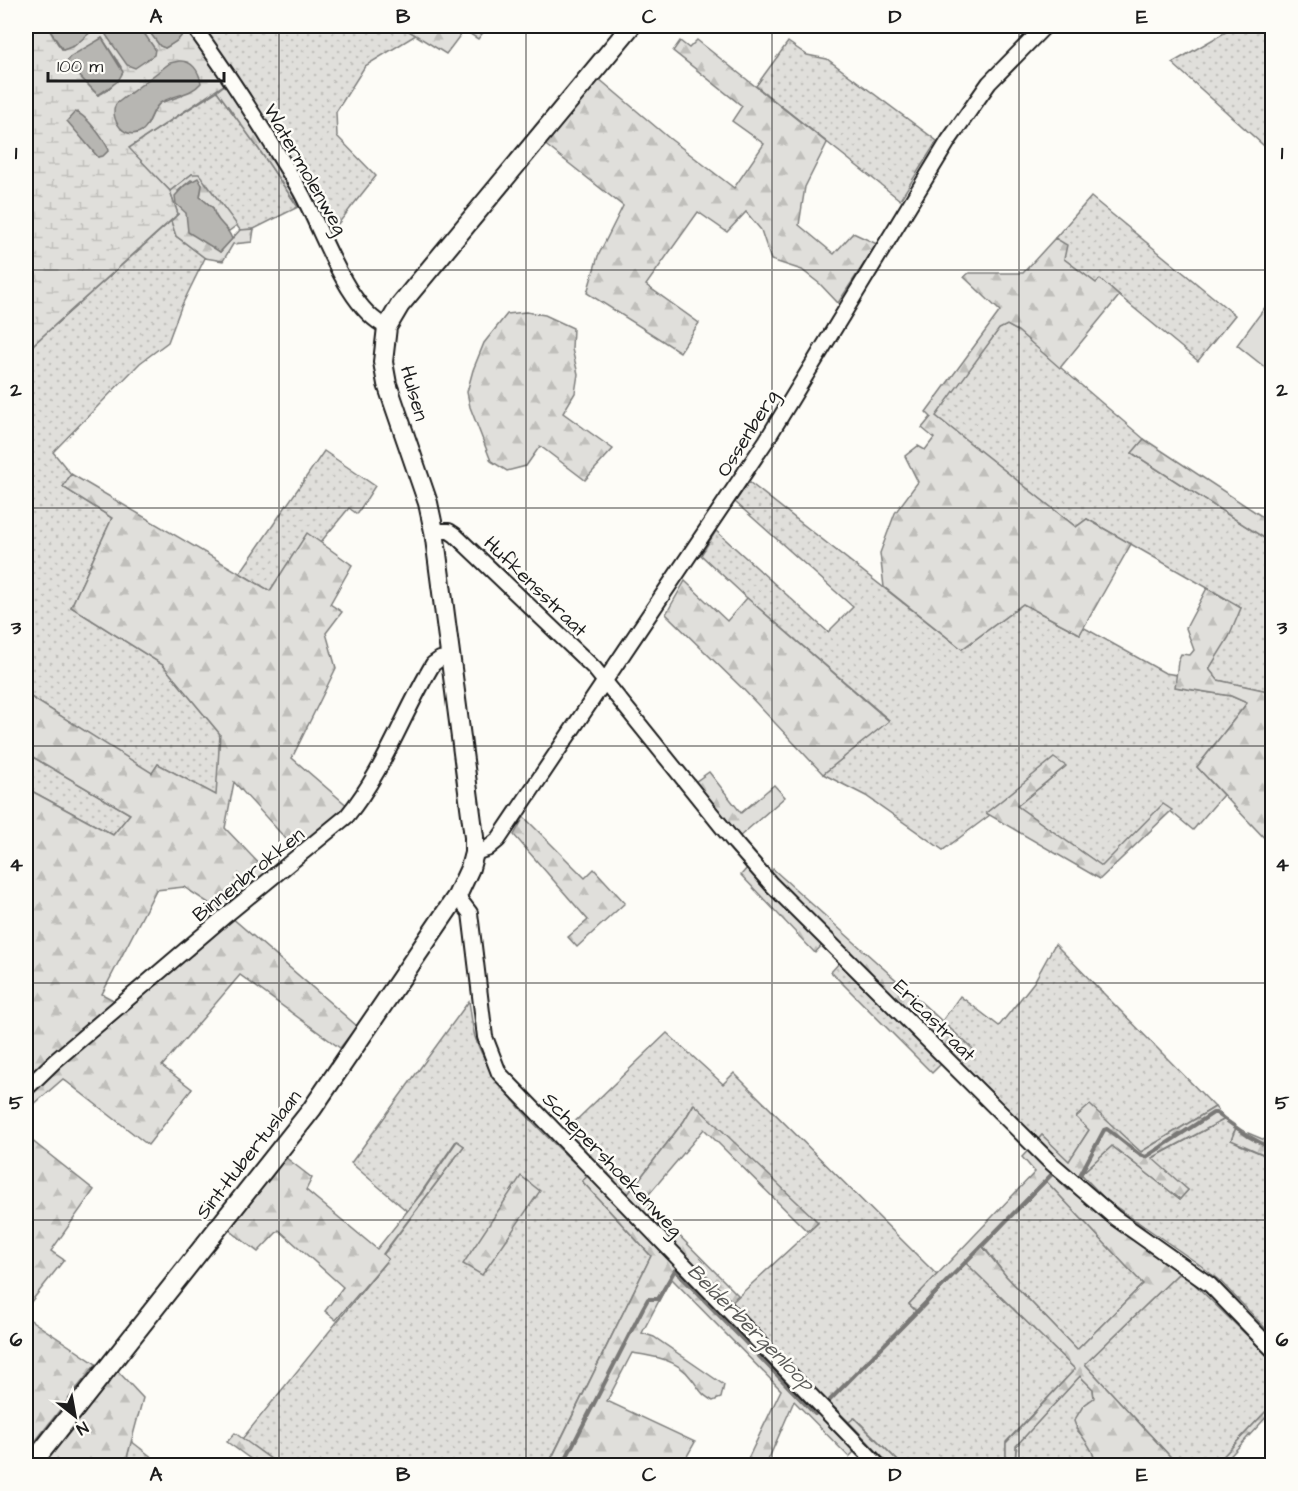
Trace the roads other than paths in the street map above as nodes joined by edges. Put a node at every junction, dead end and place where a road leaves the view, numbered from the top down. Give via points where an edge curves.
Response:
1 (193, 26) edge
2 (631, 26) edge
3 (1045, 26) edge
4 (387, 327) junction
5 (434, 531) junction
6 (451, 657) junction
7 (605, 682) junction
8 (474, 853) junction
9 (457, 896) junction
10 (26, 1089) edge
11 (1272, 1349) edge
12 (30, 1466) edge
13 (879, 1466) edge

1 - 4 street, Watermolenweg via 300,190 353,297 366,314
2 - 4 street, Hulsen via 399,306
3 - 7 street, Ossenberg via 989,82 949,140 766,441
4 - 5 street, Hulsen via 383,362 387,384
5 - 6 street, Hulsen
5 - 7 street, Hufkensstraat via 449,531 455,536
6 - 8 street, Hulsen
6 - 10 street, Binnenbrokken via 433,664 386,754 347,816
7 - 8 street, Ossenberg via 498,840
7 - 11 street, Ericastraat via 771,884 881,994 1049,1161 1115,1218 1210,1286
8 - 9 street, Sint-Hubertuslaan
9 - 12 street, Sint-Hubertuslaan via 312,1109
9 - 13 street, Schepershoekenweg via 470,912 485,1037 499,1072

